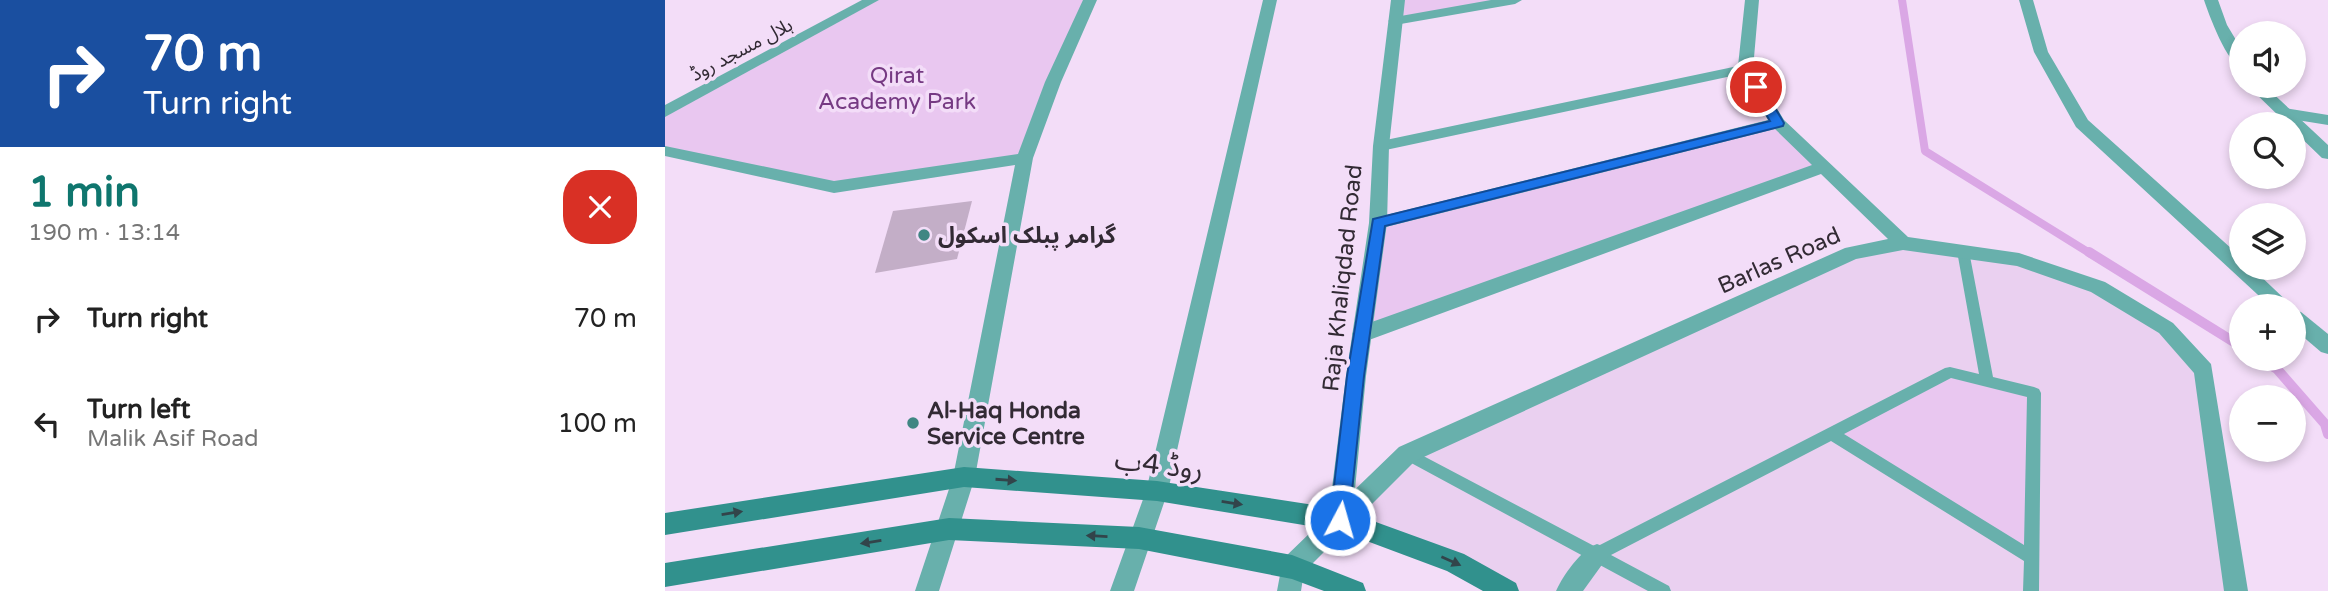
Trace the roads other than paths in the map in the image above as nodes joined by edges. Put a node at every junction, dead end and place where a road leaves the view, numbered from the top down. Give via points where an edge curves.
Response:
1 (872, 0) edge
2 (1090, 0) edge
3 (1270, 0) edge
4 (1398, 0) edge
5 (1515, 0) edge
6 (1752, 0) edge
7 (2026, 0) edge
8 (2211, 0) edge
9 (1395, 20) junction
10 (2229, 41) edge
11 (1745, 69) junction
12 (2268, 98) edge
13 (665, 112) edge
14 (2283, 112) edge
15 (2306, 116) edge
16 (2328, 120) edge
17 (1778, 123) junction
18 (2306, 134) edge
19 (1381, 146) junction
20 (665, 151) edge
21 (2328, 154) edge
22 (1025, 158) junction
23 (1823, 167) junction
24 (1378, 222) junction
25 (1903, 243) junction
26 (1963, 251) junction
27 (2269, 294) edge
28 (2306, 327) edge
29 (1362, 334) junction
30 (2328, 346) edge
31 (1987, 382) junction
32 (1832, 434) junction
33 (1407, 454) junction
34 (964, 477) junction
35 (1157, 491) junction
36 (1340, 520) junction
37 (665, 524) edge
38 (949, 529) junction
39 (1139, 538) junction
40 (1597, 555) junction
41 (2032, 558) junction
42 (665, 575) edge
43 (1291, 579) edge
44 (927, 591) edge
45 (1122, 591) edge
46 (1355, 591) edge
47 (1507, 591) edge
48 (1568, 591) edge
49 (1663, 591) edge
50 (2031, 591) edge
51 (2236, 591) edge

1 - 13 street, ہلال مسجد روڈ
2 - 22 street
3 - 35 street
4 - 9 street, Raja Khaliqdad Road
5 - 9 street
6 - 11 street
7 - 27 street via 2041,52 2082,123
8 - 10 street
9 - 19 street, Raja Khaliqdad Road
11 - 17 street
11 - 19 street
12 - 14 street
15 - 16 street
17 - 23 street
17 - 24 street
18 - 21 street
19 - 24 street, Raja Khaliqdad Road
20 - 22 street via 834,187
22 - 34 street
23 - 25 street
23 - 29 street
24 - 29 street, Raja Khaliqdad Road
25 - 26 street, Barlas Road
25 - 33 street, Barlas Road via 1852,253
26 - 31 lane
26 - 51 street, Barlas Road via 2019,260 2098,287 2167,328 2204,370
28 - 30 street
29 - 36 street, Raja Khaliqdad Road
31 - 32 lane via 1950,372
31 - 41 lane via 2034,393
32 - 40 lane
32 - 41 lane
33 - 36 street, Barlas Road
33 - 40 lane
34 -> 35 main road, روڈ 4ب
37 -> 34 main road, روڈ 4ب
34 - 38 street
35 -> 36 main road, روڈ 4ب
35 - 39 street
36 - 43 street, Barlas Road
36 -> 47 main road, روڈ 4ب via 1455,562
39 -> 38 main road
38 -> 42 main road
38 - 44 street
39 - 43 main road
39 - 45 street
40 - 48 street
40 - 49 lane
41 - 50 lane
43 - 46 main road

